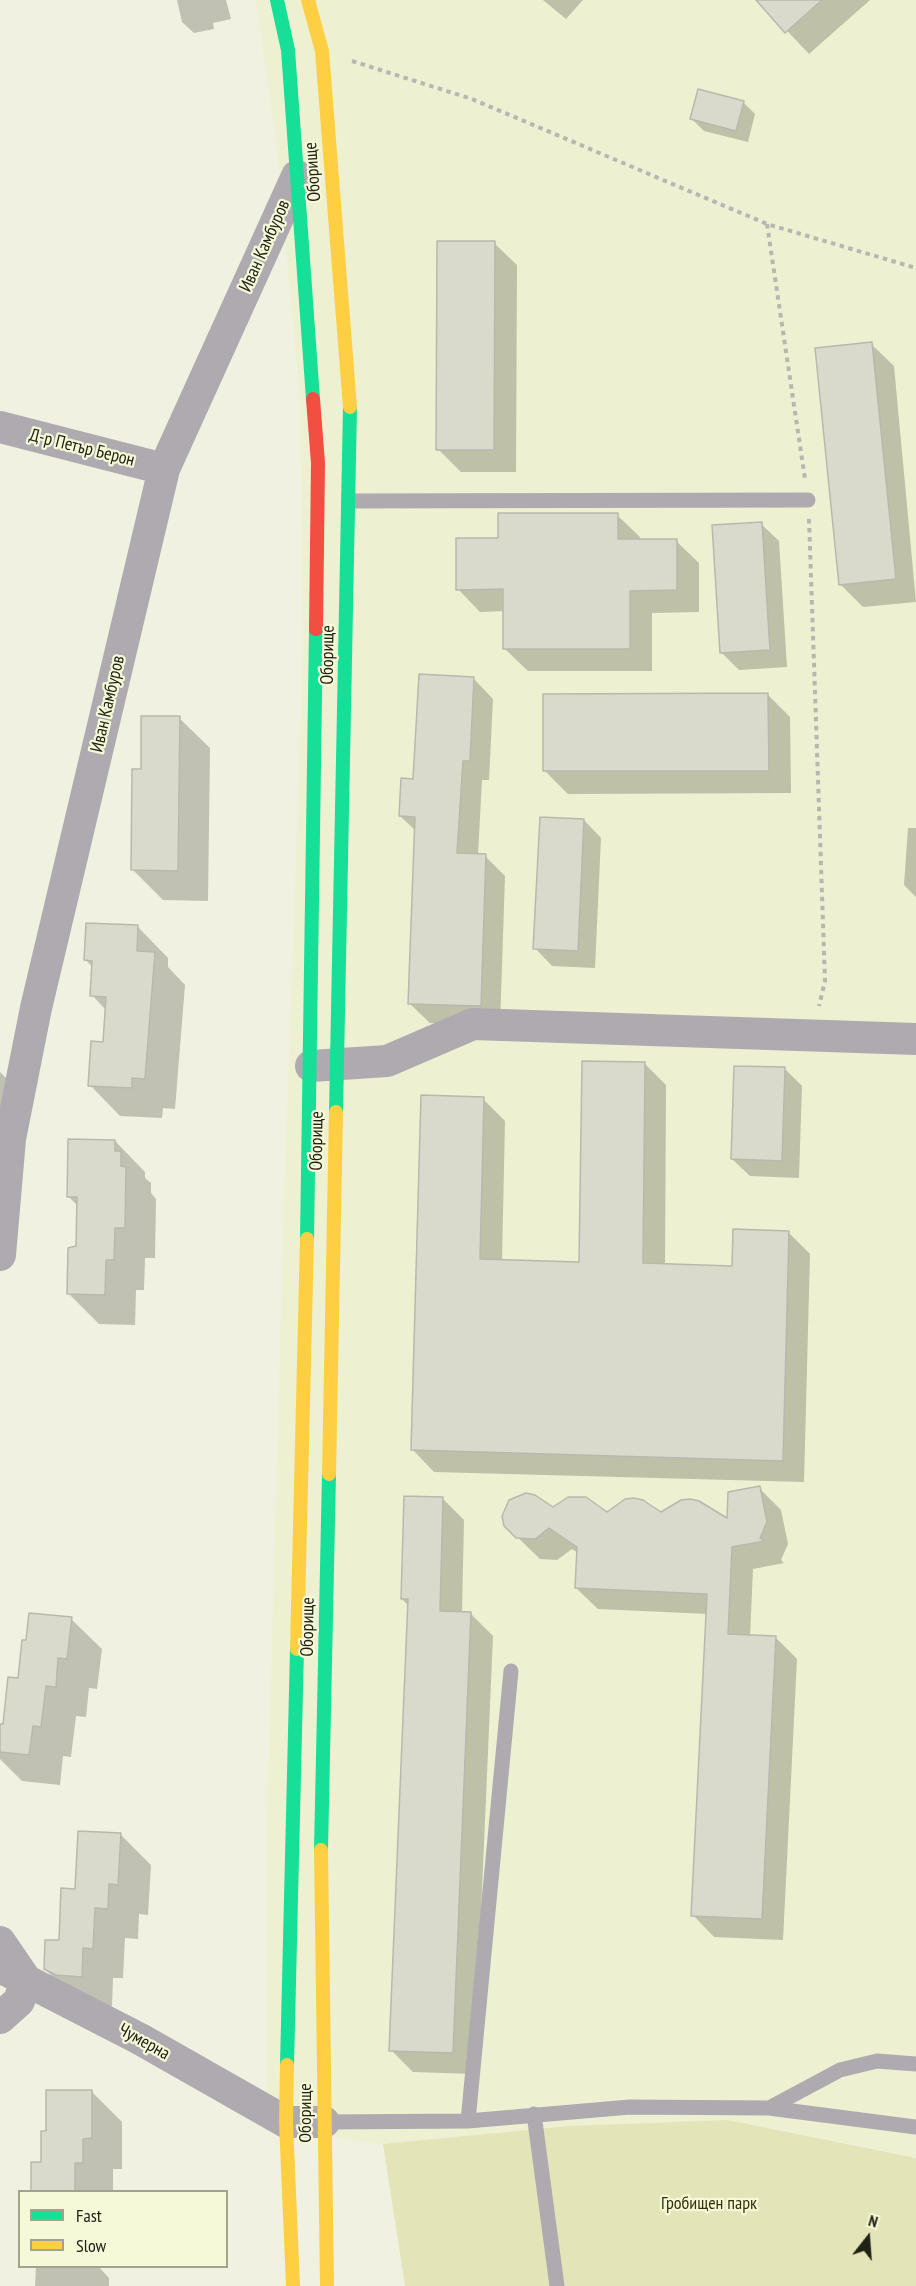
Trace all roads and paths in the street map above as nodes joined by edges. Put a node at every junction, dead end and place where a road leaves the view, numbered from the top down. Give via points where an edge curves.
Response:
1 (277, 0) edge
2 (308, 0) edge
3 (322, 51) junction
4 (297, 176) junction
5 (767, 224) junction
6 (916, 268) edge
7 (0, 428) edge
8 (164, 469) junction
9 (808, 500) junction
10 (349, 501) junction
11 (812, 1034) junction
12 (916, 1039) edge
13 (324, 1065) junction
14 (5, 1139) edge
15 (0, 1255) edge
16 (511, 1671) dead end
17 (0, 1942) edge
18 (13, 1973) edge
19 (0, 2018) edge
20 (916, 2064) edge
21 (769, 2108) junction
22 (534, 2115) junction
23 (468, 2121) junction
24 (286, 2122) junction
25 (324, 2122) junction
26 (916, 2127) edge
27 (293, 2286) edge
28 (327, 2286) edge
29 (557, 2286) edge

1 - 4 main road, Оборище via 288,50
2 - 3 main road, Оборище
3 - 5 path via 472,99
3 - 10 main road, Оборище via 351,417
4 - 8 street, Иван Камбуров
4 - 13 main road, Оборище via 318,463
5 - 6 path
5 - 9 path
7 - 8 street, Д-р Петър Берон
8 - 14 street, Иван Камбуров
9 - 10 lane
9 - 11 path via 825,981
10 - 13 main road, Оборище
11 - 12 street
11 - 13 street via 473,1024 387,1061
13 - 24 main road, Оборище
13 - 25 main road, Оборище
14 - 15 street, Иван Камбуров
16 - 23 lane
17 - 18 street
18 - 19 street via 19,2001
18 - 24 street, Чумерна
20 - 21 lane via 877,2061 840,2070
21 - 22 lane via 630,2107
21 - 26 lane
22 - 23 lane
22 - 29 lane
23 - 25 lane
24 - 25 street
24 - 27 main road, Оборище
25 - 28 main road, Оборище

